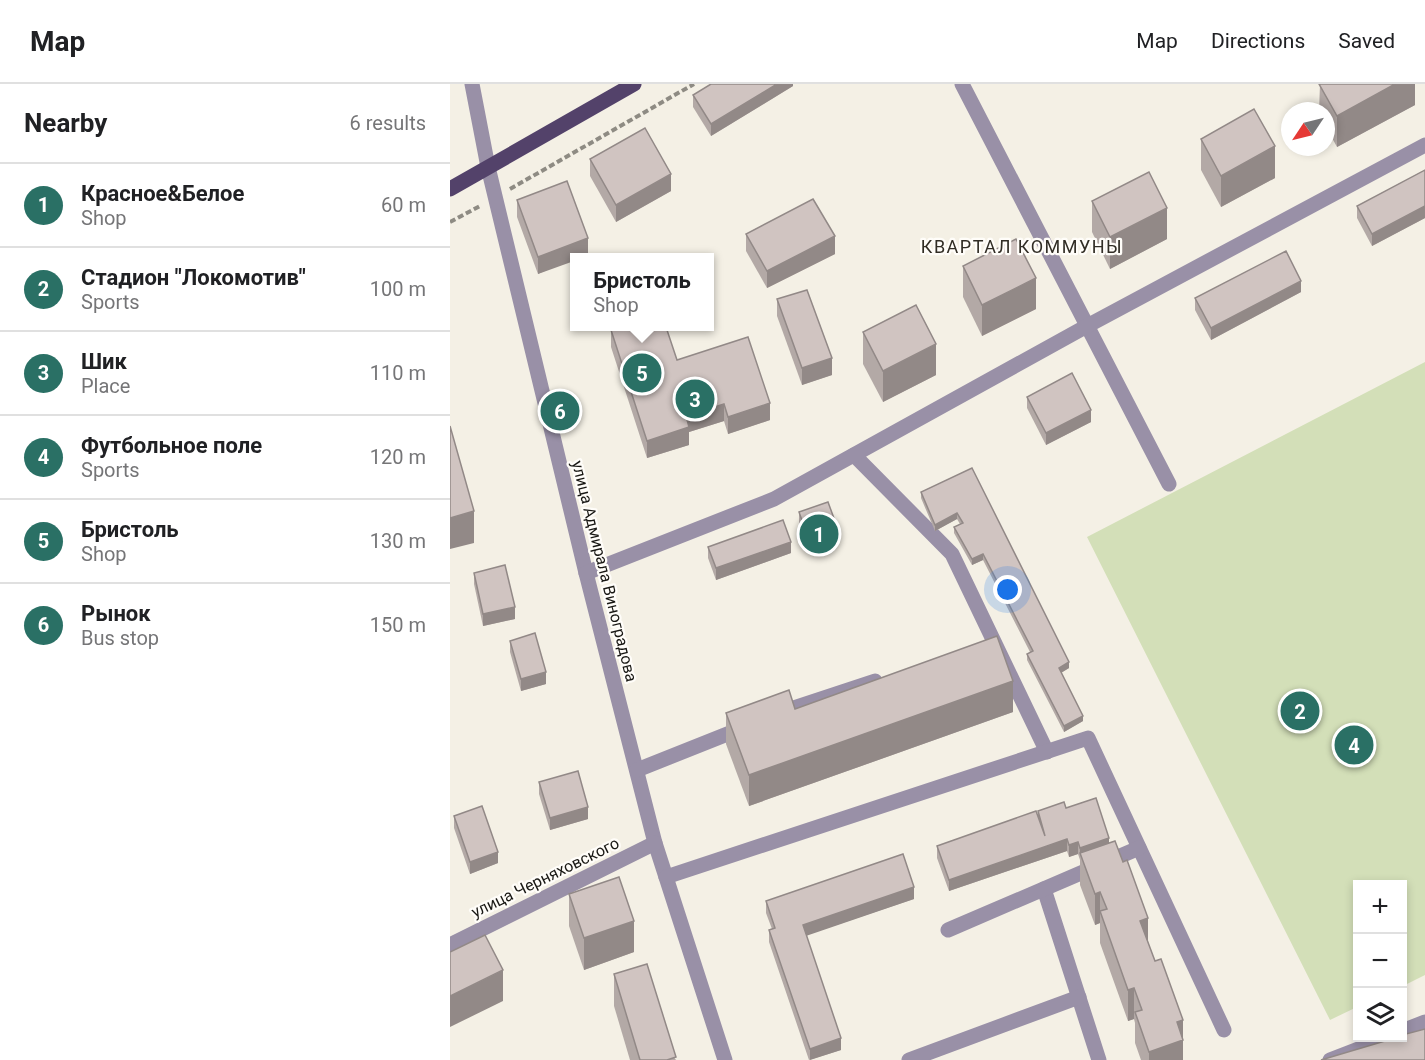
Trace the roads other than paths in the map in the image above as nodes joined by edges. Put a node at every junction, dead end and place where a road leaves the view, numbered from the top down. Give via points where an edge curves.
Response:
1 (472, 84) edge
2 (634, 84) edge
3 (962, 84) edge
4 (1425, 145) edge
5 (488, 167) junction
6 (450, 189) edge
7 (1087, 326) junction
8 (854, 455) junction
9 (1169, 484) dead end
10 (586, 573) junction
11 (894, 675) edge
12 (1047, 752) junction
13 (637, 770) junction
14 (655, 843) junction
15 (1139, 848) junction
16 (666, 878) junction
17 (1044, 889) junction
18 (948, 930) dead end
19 (450, 945) edge
20 (1079, 997) junction
21 (1425, 1022) edge
22 (1407, 1029) edge
23 (1224, 1030) dead end
24 (1377, 1042) edge
25 (725, 1060) edge
26 (909, 1060) edge
27 (1099, 1060) edge
28 (1330, 1060) edge

1 - 5 street, улица Адмирала Виноградова
2 - 5 main road
3 - 7 street
4 - 7 street
5 - 6 main road
5 - 10 street, улица Адмирала Виноградова
7 - 8 street
7 - 9 street
8 - 10 street via 774,499
8 - 12 street via 952,554 990,646
10 - 13 street, улица Адмирала Виноградова
11 - 13 street via 805,703
12 - 15 street via 1088,738
12 - 16 street
13 - 14 street, улица Адмирала Виноградова
14 - 16 street, улица Адмирала Виноградова
14 - 19 street, улица Черняховского
15 - 17 street
15 - 23 street
16 - 25 street, улица Адмирала Виноградова
17 - 18 street
17 - 20 street
20 - 26 street
20 - 27 street
21 - 22 street
24 - 28 street

